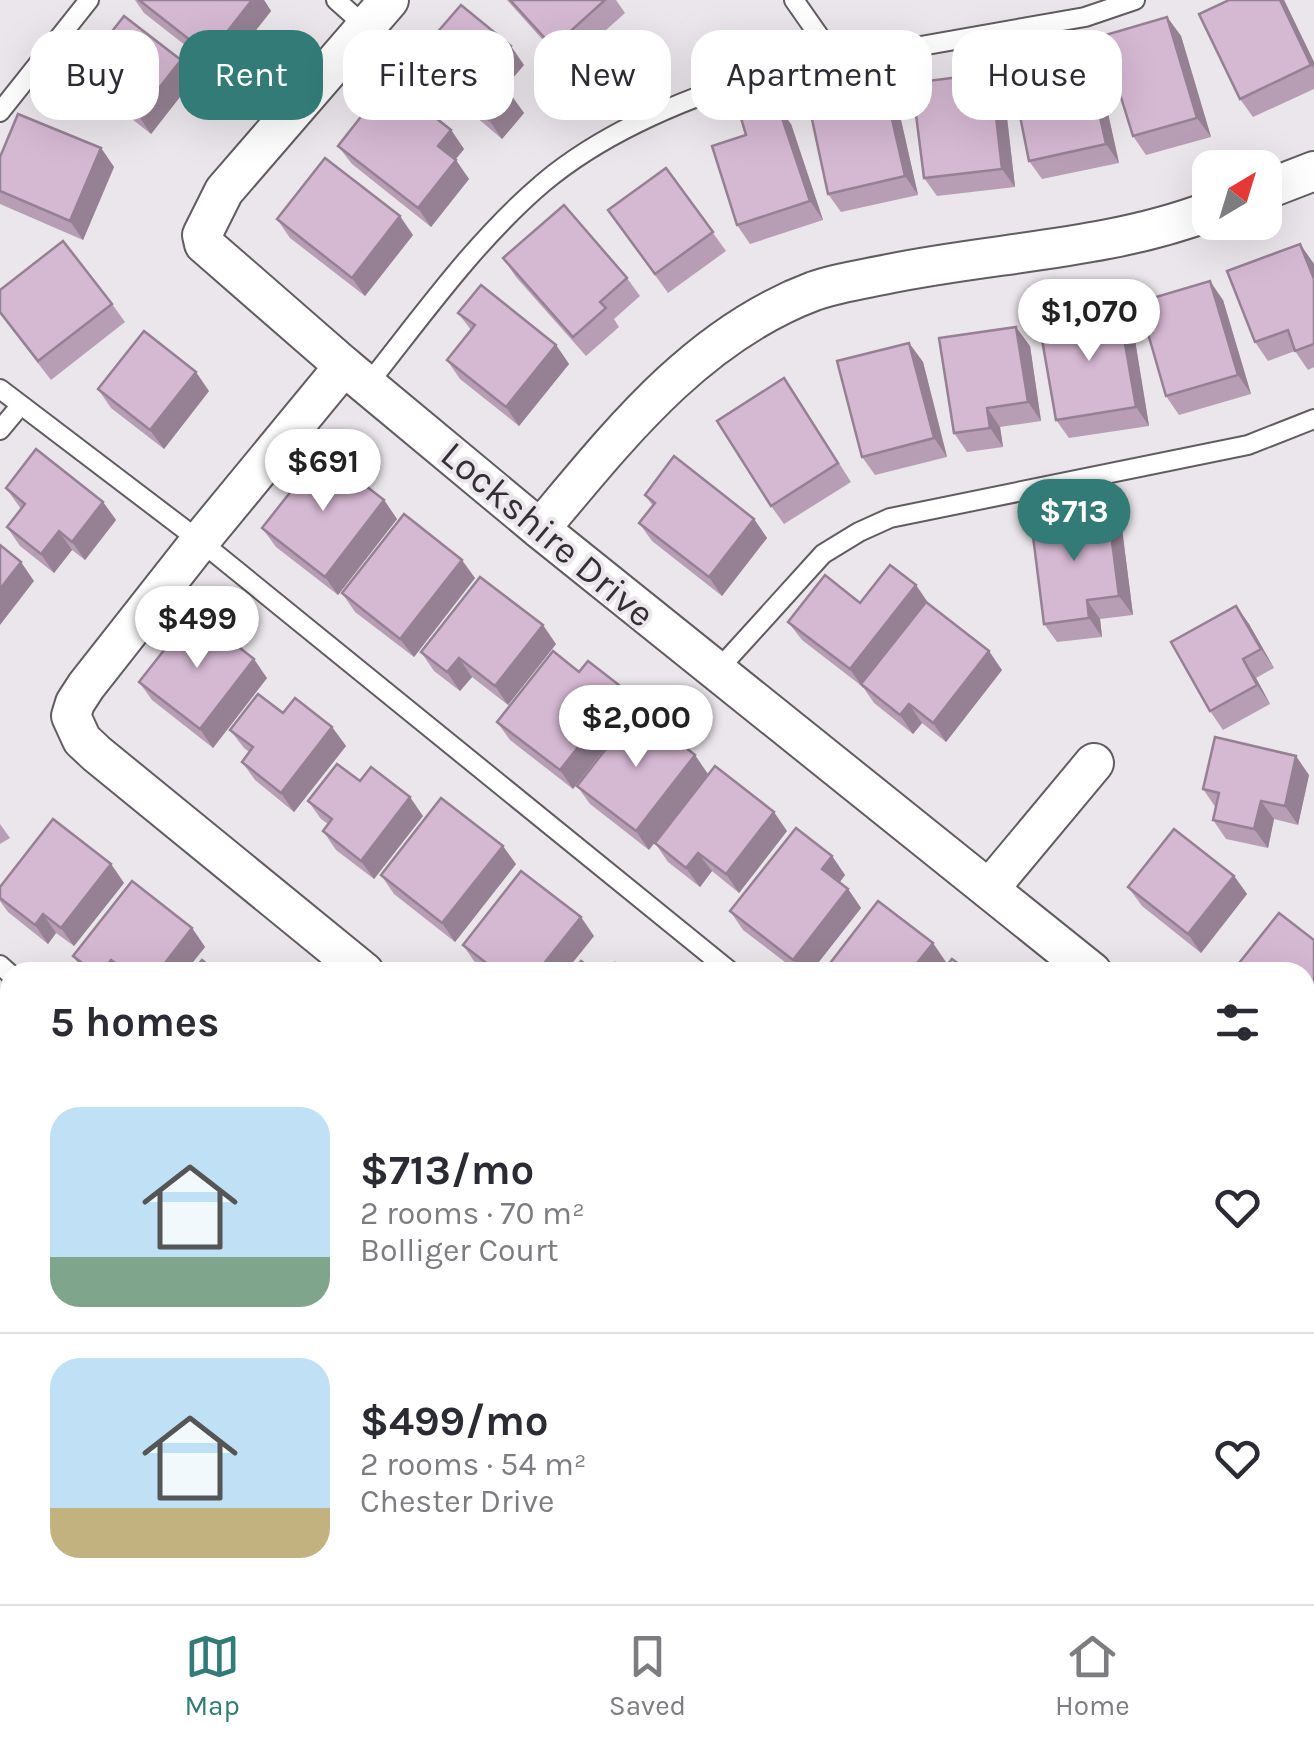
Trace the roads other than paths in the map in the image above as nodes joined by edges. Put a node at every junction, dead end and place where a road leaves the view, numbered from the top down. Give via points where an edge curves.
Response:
1 (89, 0) edge
2 (336, 0) edge
3 (794, 0) edge
4 (1135, 0) edge
5 (376, 12) edge
6 (815, 30) edge
7 (932, 43) edge
8 (691, 101) edge
9 (0, 112) edge
10 (1314, 171) edge
11 (1282, 183) edge
12 (1192, 216) edge
13 (356, 375) junction
14 (0, 389) edge
15 (20, 406) junction
16 (1314, 419) edge
17 (0, 430) edge
18 (540, 529) junction
19 (200, 542) junction
20 (716, 672) junction
21 (1094, 763) dead end
22 (989, 889) junction
23 (352, 962) edge
24 (719, 962) edge
25 (1080, 962) edge

1 - 9 lane
2 - 5 lane
3 - 6 lane
4 - 7 lane via 1085,17
5 - 13 street, Lockshire Drive via 224,191 202,235 212,252
8 - 13 lane via 616,136 545,182
10 - 11 street
12 - 18 street via 1114,239 862,279 784,304 752,320 669,384
13 - 18 street, Lockshire Drive
13 - 19 street
14 - 15 lane
15 - 17 lane
15 - 19 lane
16 - 20 lane via 1248,445 890,518 822,554
18 - 20 street, Lockshire Drive
19 - 23 street via 86,686 71,716 82,740
19 - 24 lane
20 - 22 street, Lockshire Drive
21 - 22 street
22 - 25 street, Lockshire Drive

